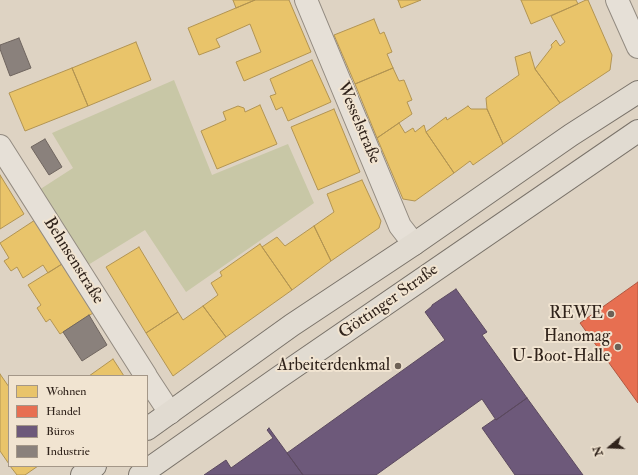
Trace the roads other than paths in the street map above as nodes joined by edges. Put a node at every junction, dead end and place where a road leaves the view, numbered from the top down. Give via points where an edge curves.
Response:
1 (306, 0) edge
2 (617, 0) edge
3 (638, 46) edge
4 (638, 92) edge
5 (638, 131) edge
6 (0, 146) edge
7 (414, 244) junction
8 (145, 375) edge
9 (148, 380) edge
10 (170, 413) junction
11 (148, 428) edge
12 (94, 467) edge
13 (82, 475) edge
14 (140, 475) edge

1 - 7 street, Wesselstraße via 400,226
2 - 3 street
4 - 7 main road, Göttinger Straße via 571,135
5 - 14 main road, Göttinger Straße
6 - 8 street, Behnsenstraße
7 - 10 main road, Göttinger Straße via 292,325
9 - 10 street, Behnsenstraße
10 - 11 main road, Göttinger Straße
12 - 13 main road

